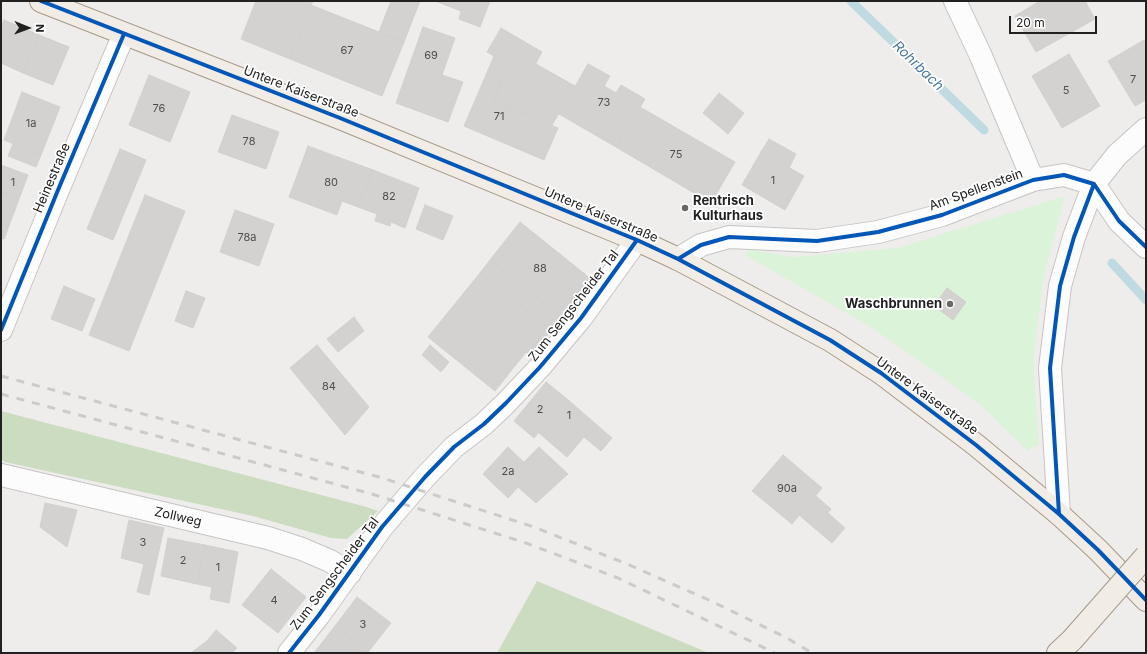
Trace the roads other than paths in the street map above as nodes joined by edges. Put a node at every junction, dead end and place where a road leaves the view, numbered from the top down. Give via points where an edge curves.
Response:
1 (41, 1) edge
2 (955, 1) edge
3 (124, 34) junction
4 (1146, 129) edge
5 (1034, 180) junction
6 (1094, 184) junction
7 (637, 240) junction
8 (1146, 247) edge
9 (678, 259) junction
10 (1, 330) edge
11 (1, 476) edge
12 (1059, 514) junction
13 (1146, 556) edge
14 (350, 573) junction
15 (1146, 600) edge
16 (1065, 647) edge
17 (288, 653) edge

1 - 3 main road, Untere Kaiserstraße
2 - 5 street, Am Spellenstein
3 - 7 main road, Untere Kaiserstraße via 340,118
3 - 10 street, Heinestraße
4 - 6 street via 1117,154
5 - 6 street, Am Spellenstein via 1064,175
5 - 9 street, Am Spellenstein via 942,215 878,232 816,241 729,236 701,245
6 - 8 street via 1119,221
6 - 12 street via 1074,237 1060,286 1050,368
7 - 9 main road, Untere Kaiserstraße
7 - 14 street, Zum Sengscheider Tal via 581,318 540,367 500,409 454,447 425,477 382,527
9 - 12 main road, Untere Kaiserstraße via 830,340 881,373 976,445
11 - 14 street, Zollweg via 268,538 302,549
12 - 15 main road, Untere Kaiserstraße
13 - 16 main road, bridge
14 - 17 street, Zum Sengscheider Tal

